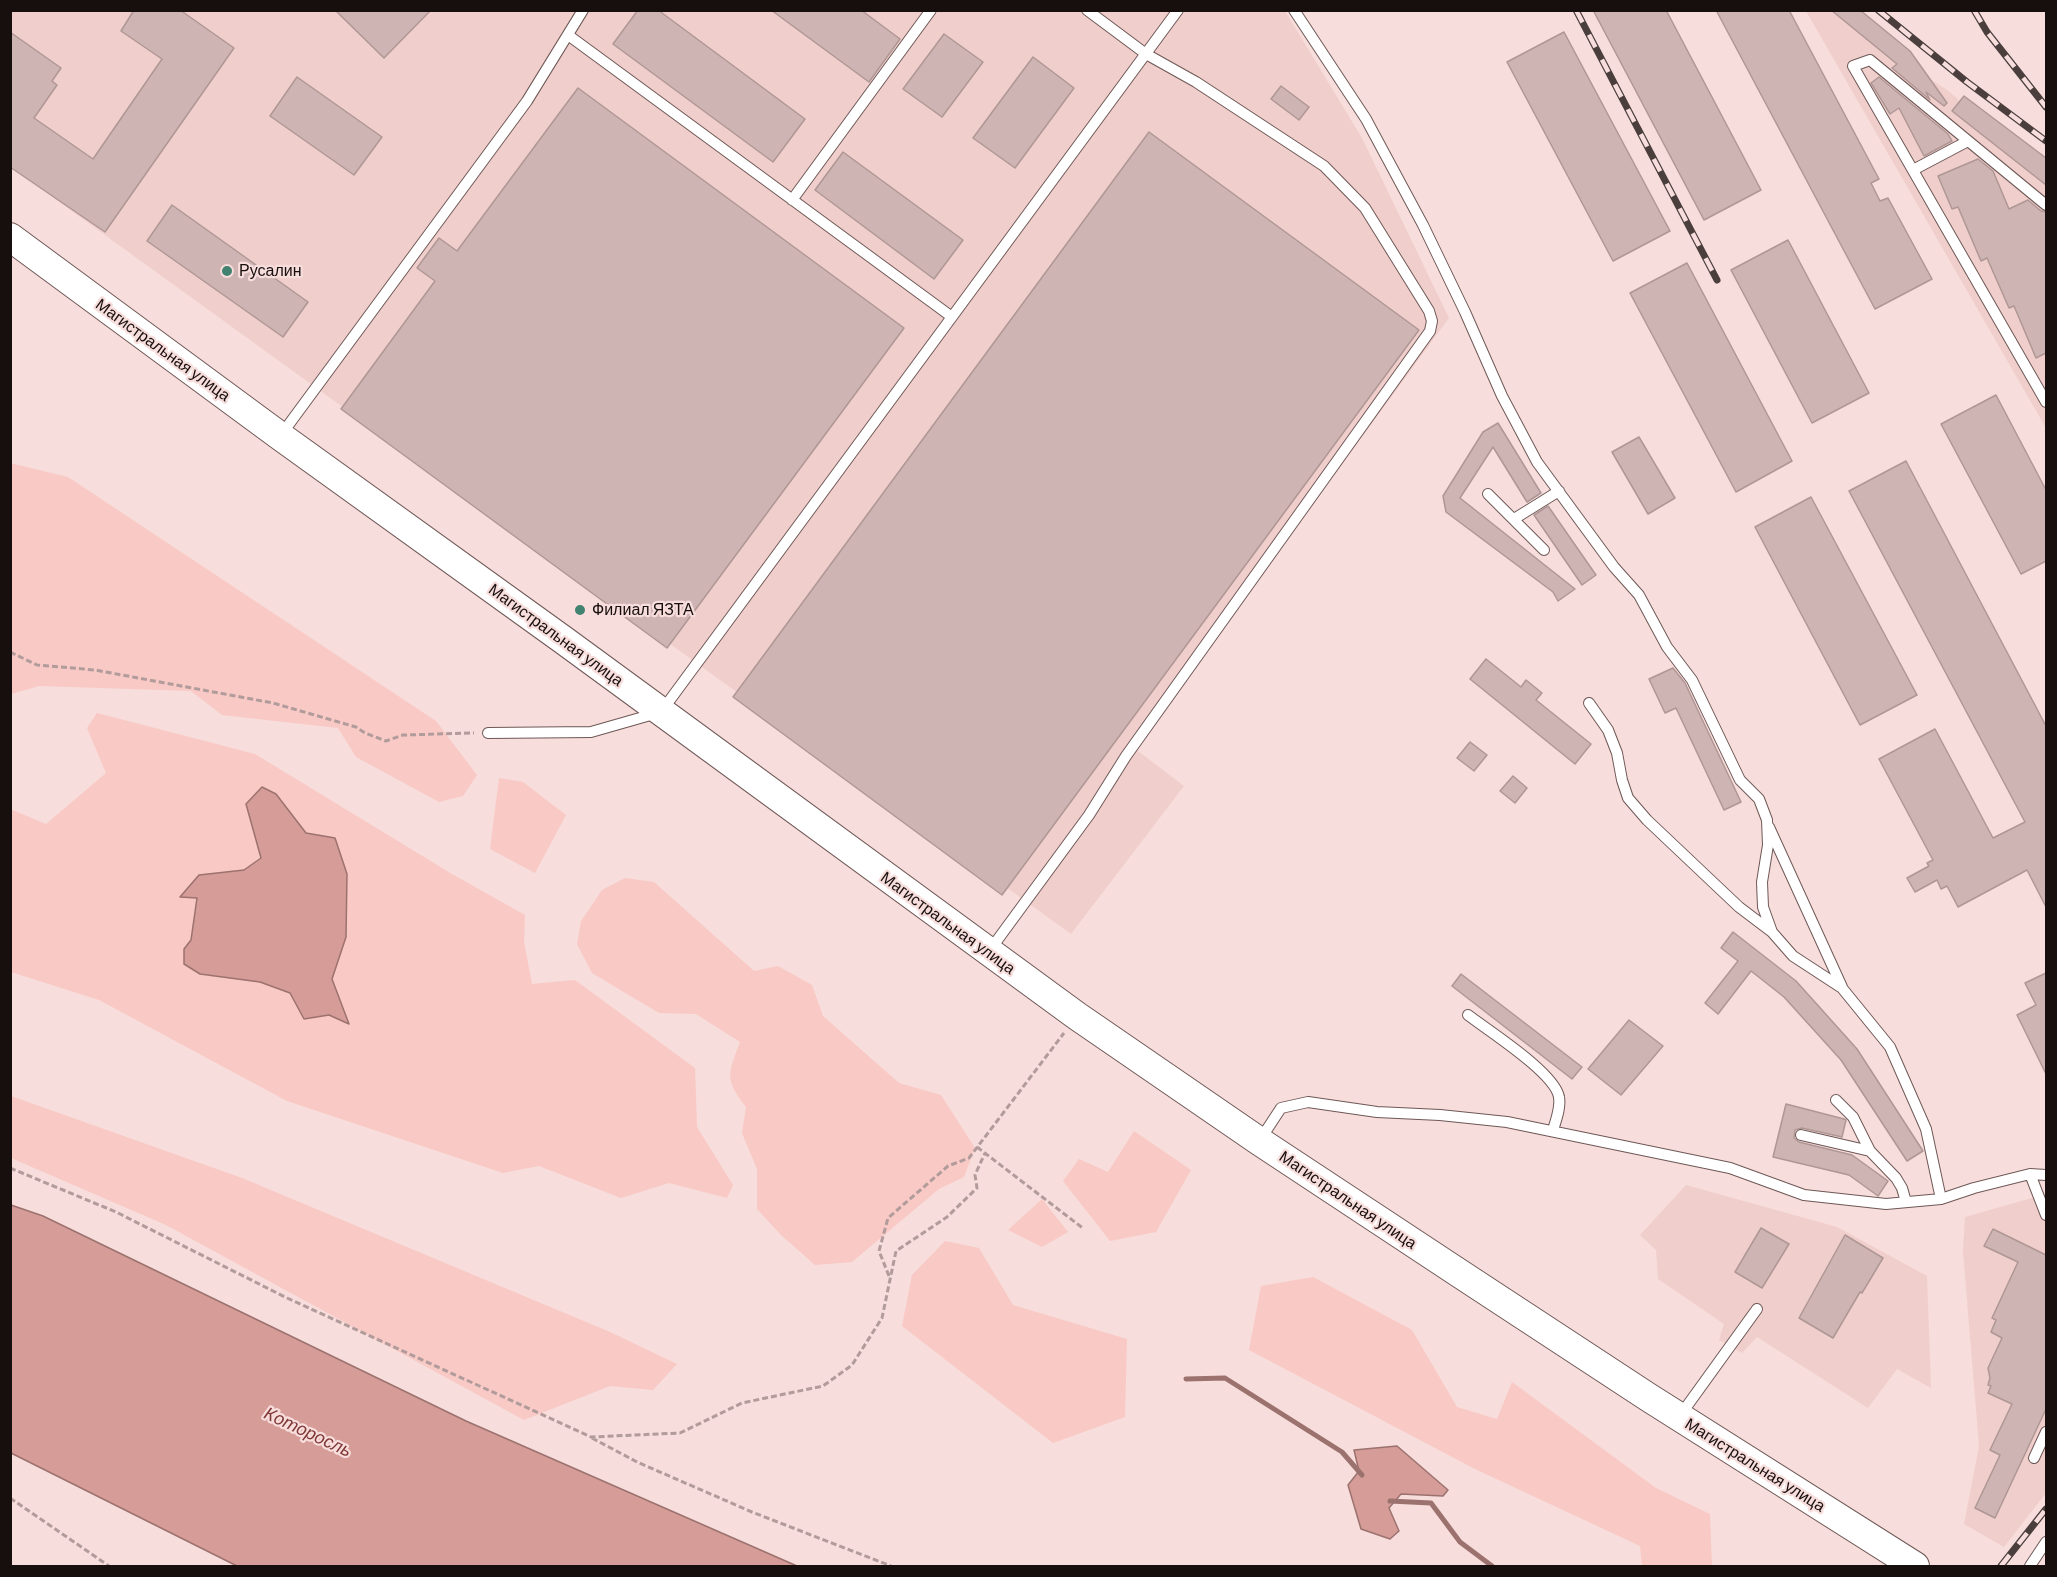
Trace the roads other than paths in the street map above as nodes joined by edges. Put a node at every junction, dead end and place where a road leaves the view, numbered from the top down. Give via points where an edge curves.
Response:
1 (583, 10) edge
2 (931, 10) edge
3 (1087, 10) edge
4 (1178, 10) edge
5 (1294, 10) edge
6 (568, 35) junction
7 (1146, 54) junction
8 (1968, 141) junction
9 (1913, 170) junction
10 (792, 200) junction
11 (2046, 205) edge
12 (10, 237) edge
13 (952, 317) junction
14 (2046, 402) edge
15 (280, 436) junction
16 (1558, 491) junction
17 (1488, 494) dead end
18 (1514, 519) junction
19 (1544, 549) dead end
20 (1589, 703) dead end
21 (661, 712) junction
22 (488, 733) road end
23 (1767, 820) junction
24 (1773, 932) junction
25 (988, 952) junction
26 (1842, 988) junction
27 (1468, 1015) dead end
28 (1836, 1100) dead end
29 (1553, 1130) junction
30 (1801, 1135) dead end
31 (1259, 1141) junction
32 (1870, 1151) junction
33 (2030, 1174) junction
34 (2046, 1174) edge
35 (1941, 1199) junction
36 (1906, 1202) junction
37 (2046, 1215) edge
38 (1757, 1309) dead end
39 (1679, 1417) junction
40 (2046, 1432) edge
41 (2034, 1458) dead end
42 (2046, 1542) edge
43 (1915, 1566) edge
44 (2030, 1566) edge

1 - 6 lane
2 - 10 lane
3 - 7 lane
4 - 7 lane
5 - 16 lane via 1366,119 1424,225 1502,396
6 - 10 lane
6 - 15 lane via 527,101
7 - 13 lane
7 - 25 lane via 1324,166 1346,186 1365,208 1432,321 1430,331 1126,756 1089,816
8 - 9 lane
8 - 9 lane via 1870,60 1853,66
8 - 11 lane
9 - 14 lane
10 - 13 lane
12 - 15 main road, Магистральная улица
13 - 21 lane
15 - 21 main road, Магистральная улица
16 - 18 lane
16 - 23 lane via 1639,595 1667,647 1692,680 1740,780 1759,799
17 - 18 lane
18 - 19 lane
20 - 24 lane via 1608,730 1628,798 1739,907
21 - 22 lane via 591,732
21 - 25 main road, Магистральная улица
23 - 24 lane via 1763,907
23 - 26 lane
24 - 26 lane via 1793,956
25 - 31 main road, Магистральная улица
26 - 35 lane via 1890,1047 1926,1129
27 - 29 lane via 1542,1071 1554,1085 1559,1097
28 - 32 lane via 1853,1117
29 - 31 lane via 1308,1102 1281,1108
29 - 36 lane via 1730,1168 1804,1195 1886,1204
30 - 32 lane
31 - 39 main road, Магистральная улица
32 - 36 lane via 1896,1178
33 - 34 lane
33 - 35 lane
33 - 37 lane
35 - 36 lane
38 - 39 lane
39 - 43 main road, Магистральная улица
40 - 41 lane
42 - 44 lane

